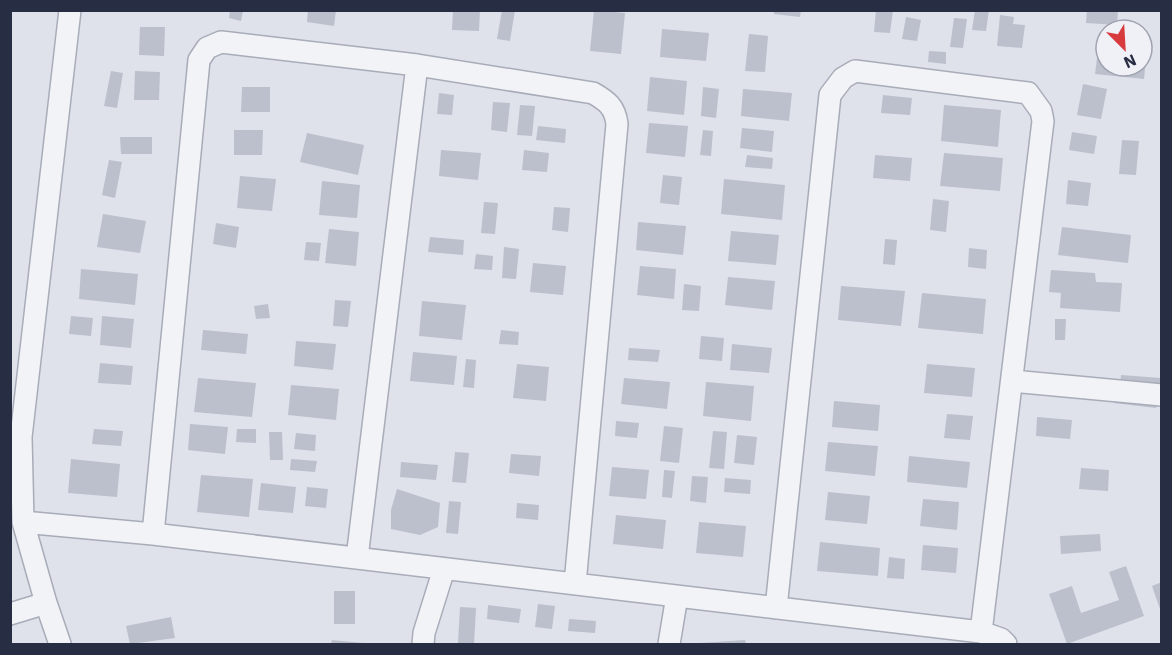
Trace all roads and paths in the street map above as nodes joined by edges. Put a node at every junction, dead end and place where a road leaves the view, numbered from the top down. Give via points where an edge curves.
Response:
1 (70, 10) edge
2 (417, 65) junction
3 (1012, 381) junction
4 (1161, 395) edge
5 (23, 522) junction
6 (153, 534) junction
7 (357, 558) junction
8 (444, 569) junction
9 (575, 584) junction
10 (677, 596) junction
11 (46, 603) junction
12 (776, 608) junction
13 (10, 614) edge
14 (981, 632) junction
15 (60, 645) edge
16 (423, 645) edge
17 (669, 645) edge
18 (1006, 645) edge

1 - 5 street via 21,437
2 - 6 street via 221,42 207,48 199,60
2 - 7 street
2 - 9 street via 593,93 609,102 616,112
3 - 4 street
3 - 12 street via 1043,121 1041,111 1028,93 855,71 843,78 830,95
3 - 14 street
5 - 6 street
5 - 11 street
6 - 7 street
7 - 8 street
8 - 9 street
8 - 16 street
9 - 10 street
10 - 12 street
10 - 17 street
11 - 13 street
11 - 15 street
12 - 14 street
14 - 18 street via 1001,639

